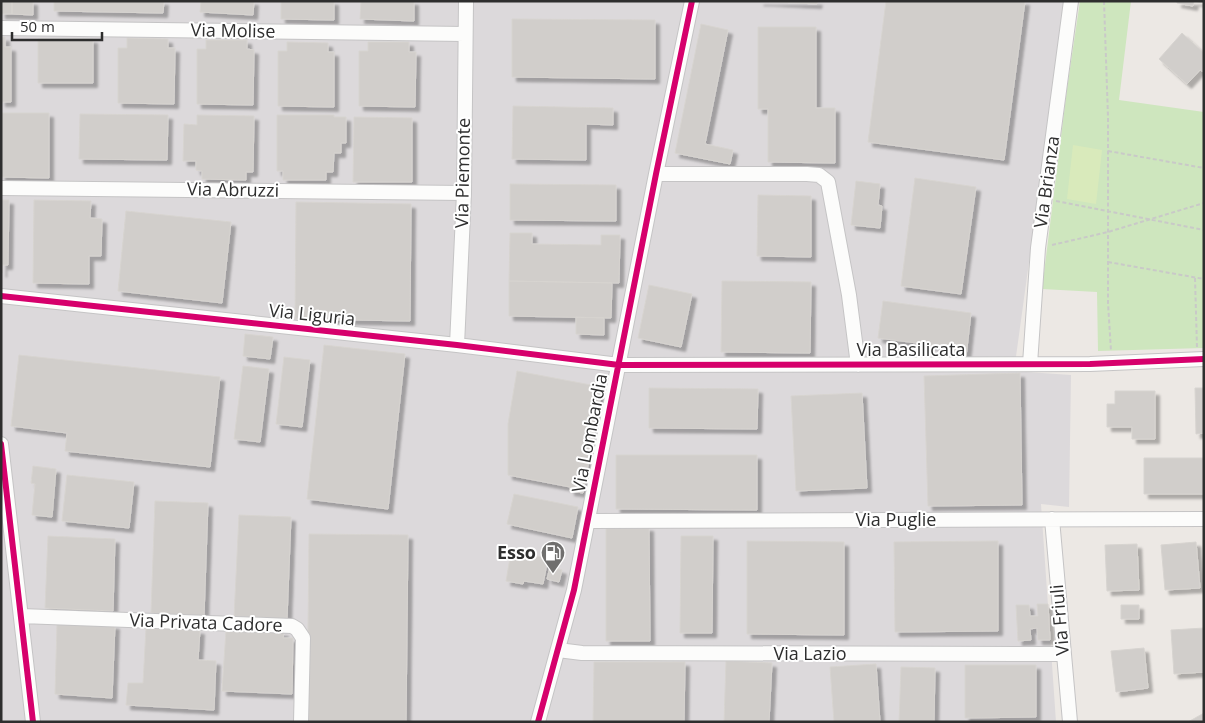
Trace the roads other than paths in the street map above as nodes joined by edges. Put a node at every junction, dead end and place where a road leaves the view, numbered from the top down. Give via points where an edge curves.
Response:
1 (466, 1) edge
2 (692, 1) edge
3 (1071, 1) edge
4 (1, 28) edge
5 (465, 34) junction
6 (656, 174) junction
7 (1, 188) edge
8 (464, 193) junction
9 (1, 296) edge
10 (457, 345) junction
11 (1201, 359) edge
12 (1030, 364) junction
13 (619, 365) junction
14 (858, 366) junction
15 (1, 444) edge
16 (1052, 519) junction
17 (1204, 519) edge
18 (588, 521) junction
19 (21, 616) junction
20 (558, 650) junction
21 (1063, 654) junction
22 (33, 722) edge
23 (301, 722) edge
24 (538, 722) edge
25 (1070, 722) edge

1 - 5 street, Via Piemonte
2 - 6 street, Via Lombardia
3 - 12 street, Via Brianza via 1038,248
4 - 5 street, Via Molise
5 - 8 street, Via Piemonte
6 - 13 street, Via Lombardia
6 - 14 street via 820,175 828,182 849,295
7 - 8 street, Via Abruzzi
8 - 10 street, Via Piemonte
9 - 10 street, Via Liguria
10 - 13 street, Via Liguria
11 - 12 street, Via Basilicata
12 - 14 street, Via Basilicata
13 - 14 street, Via Basilicata
13 - 18 street, Via Lombardia
15 - 19 street
16 - 17 street, Via Puglie
16 - 18 street, Via Puglie
16 - 21 street, Via Friuli
18 - 20 street, Via Lombardia
19 - 22 street
19 - 23 street, Via Privata Cadore via 292,626 303,638
20 - 21 street, Via Lazio via 582,653
20 - 24 street, Via Lombardia
21 - 25 street, Via Friuli

